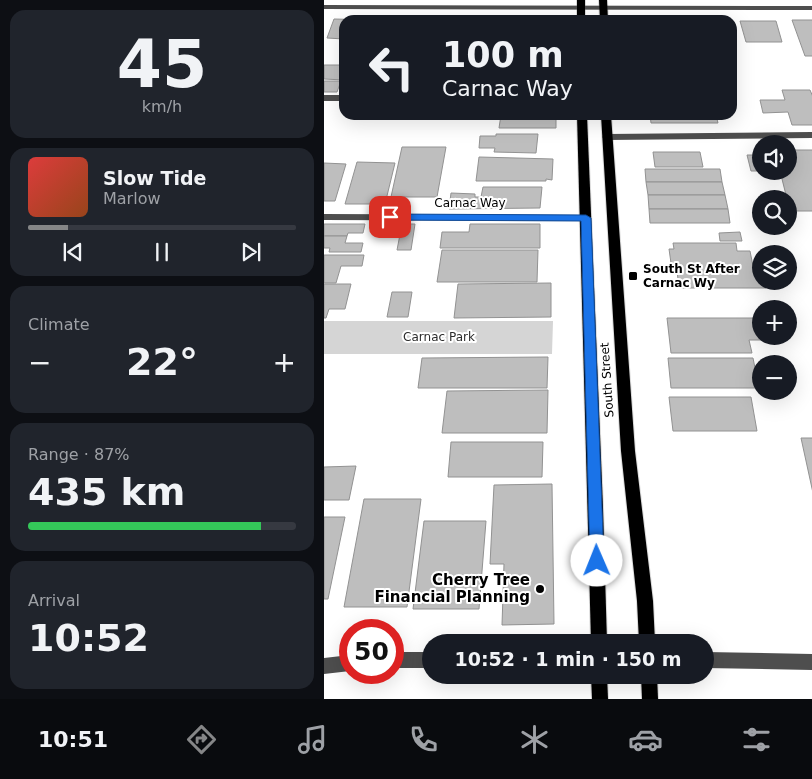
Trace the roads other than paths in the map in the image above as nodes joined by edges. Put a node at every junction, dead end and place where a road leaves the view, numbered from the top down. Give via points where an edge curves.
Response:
1 (581, 4) edge
2 (603, 4) edge
3 (324, 7) edge
4 (812, 8) edge
5 (324, 98) edge
6 (339, 98) edge
7 (582, 120) edge
8 (606, 120) edge
9 (812, 136) edge
10 (607, 137) junction
11 (324, 216) edge
12 (586, 218) junction
13 (599, 634) edge
14 (647, 634) edge
15 (404, 660) edge
16 (422, 660) edge
17 (714, 660) edge
18 (812, 662) edge
19 (339, 664) edge
20 (324, 666) edge
21 (599, 684) edge
22 (649, 684) edge
23 (600, 699) edge
24 (650, 699) edge

1 - 2 street
1 - 3 street
2 - 4 street
5 - 6 street
7 - 12 main road, South Street
8 - 10 main road, South Street
9 - 10 street
10 - 14 main road, South Street via 628,451
11 - 12 street, Carnac Way
12 - 13 main road, South Street
15 - 16 street
17 - 18 street
19 - 20 street
21 - 23 main road
22 - 24 main road

